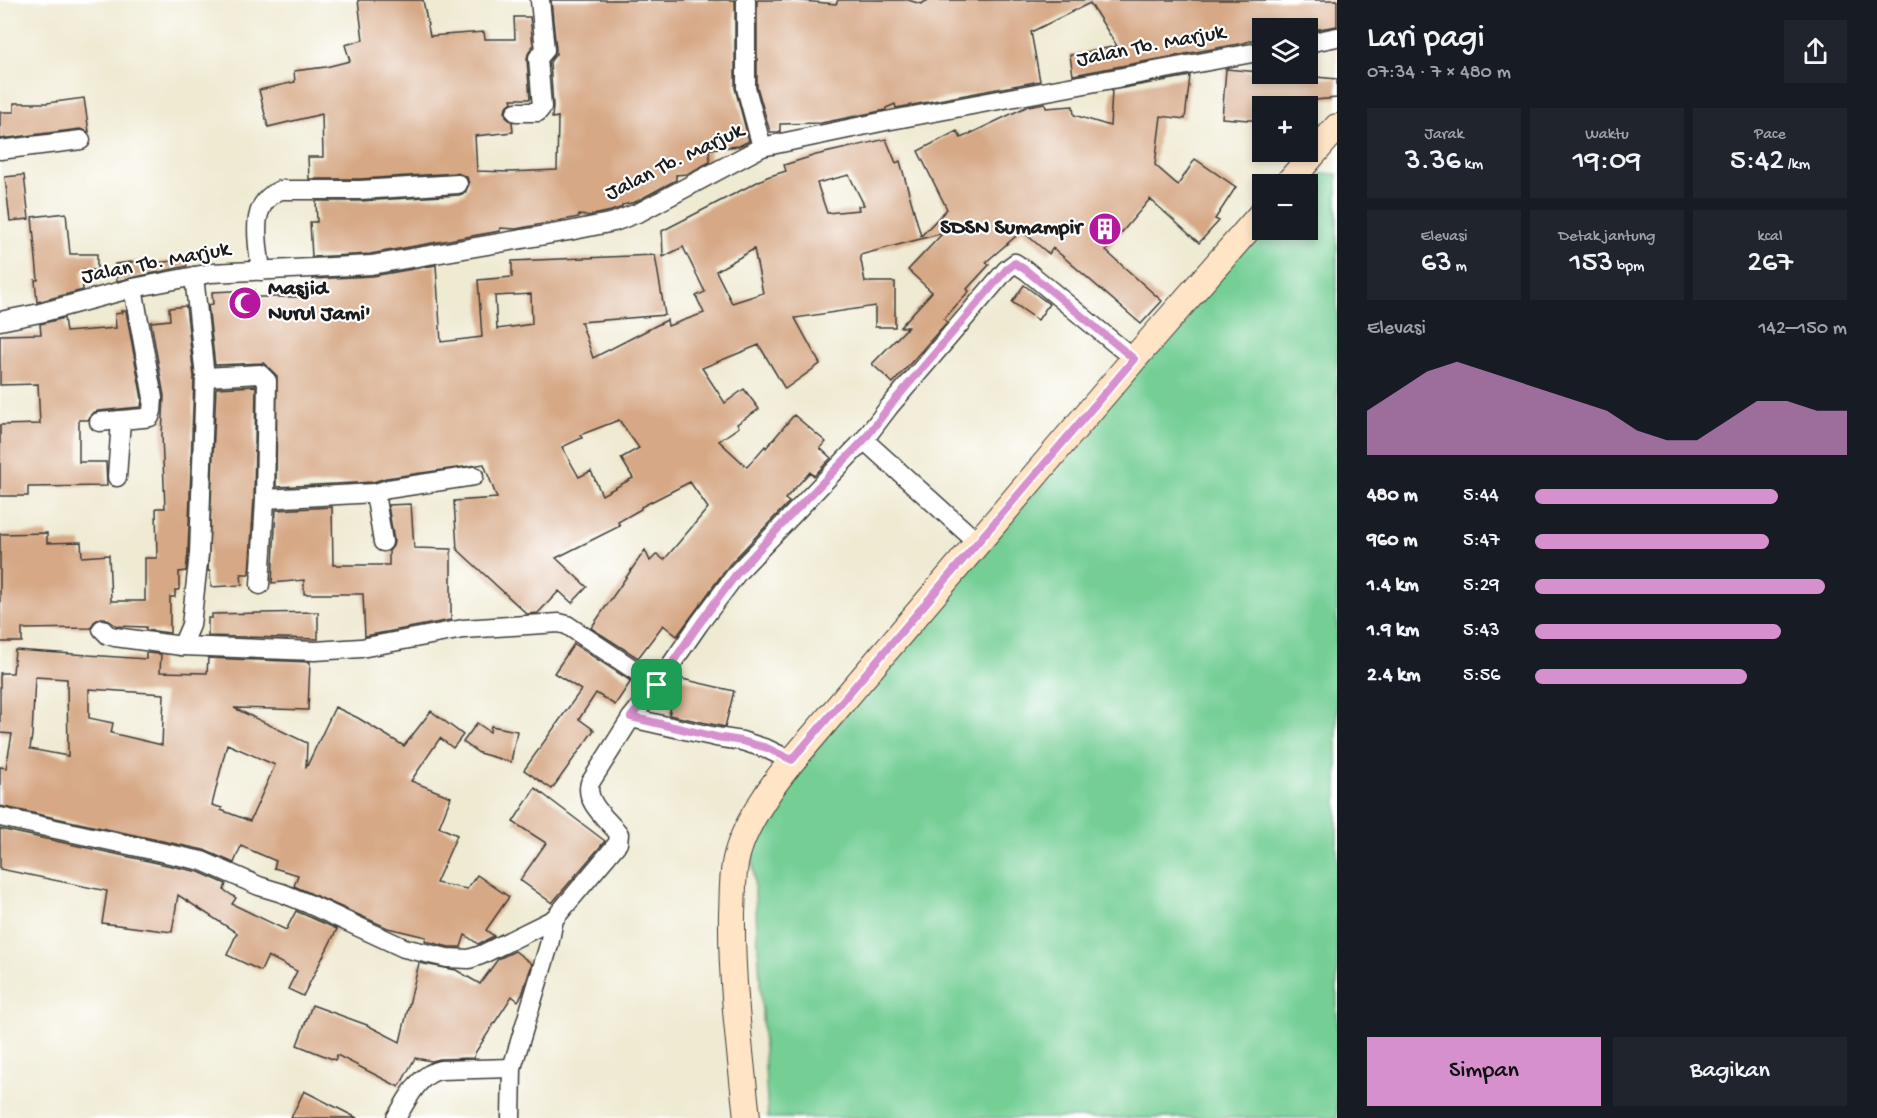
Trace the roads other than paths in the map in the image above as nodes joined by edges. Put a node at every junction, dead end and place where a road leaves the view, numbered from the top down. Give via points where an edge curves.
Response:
1 (540, 0) edge
2 (746, 0) edge
3 (1337, 37) edge
4 (1318, 41) edge
5 (1252, 53) edge
6 (516, 112) dead end
7 (1337, 127) edge
8 (81, 140) dead end
9 (762, 147) junction
10 (0, 150) edge
11 (1296, 174) edge
12 (458, 184) dead end
13 (1252, 225) edge
14 (261, 271) junction
15 (194, 276) junction
16 (133, 288) junction
17 (0, 321) edge
18 (1134, 359) junction
19 (205, 376) junction
20 (121, 420) junction
21 (99, 422) dead end
22 (864, 440) junction
23 (474, 476) dead end
24 (117, 477) dead end
25 (375, 493) junction
26 (265, 499) junction
27 (383, 542) dead end
28 (977, 542) junction
29 (260, 585) dead end
30 (102, 629) dead end
31 (182, 646) junction
32 (657, 685) junction
33 (631, 717) junction
34 (792, 760) junction
35 (0, 817) edge
36 (554, 919) junction
37 (512, 1068) junction
38 (396, 1118) edge
39 (511, 1118) edge
40 (747, 1118) edge

1 - 6 street via 545,50 538,58 542,106 538,112
2 - 9 street via 746,88
3 - 4 street
5 - 9 street, Jalan Tb. Marjuk
7 - 11 street
8 - 10 street
9 - 14 street, Jalan Tb. Marjuk via 614,222 371,265
12 - 14 street via 273,193 262,204 256,223
13 - 18 street
14 - 15 street, Jalan Tb. Marjuk
15 - 16 street, Jalan Tb. Marjuk
15 - 19 street
16 - 17 street, Jalan Tb. Marjuk
16 - 20 street via 152,411 150,417
18 - 22 street via 1019,265 1011,265
18 - 28 street
19 - 26 street via 260,374 267,381
19 - 31 street via 199,554 191,625
20 - 21 street
20 - 24 street
22 - 28 street
22 - 32 street via 738,572
23 - 25 street
25 - 26 street
25 - 27 street
26 - 29 street
28 - 34 street
30 - 31 street via 115,637
31 - 32 street via 315,651 361,648 464,629 559,623
32 - 33 street
33 - 34 street via 742,741
33 - 36 street via 587,790 619,834 618,843
34 - 40 street via 752,820 736,858 733,878 731,960
35 - 36 street via 202,861 404,948 447,958 481,955
36 - 37 street
37 - 38 street via 428,1073
37 - 39 street

